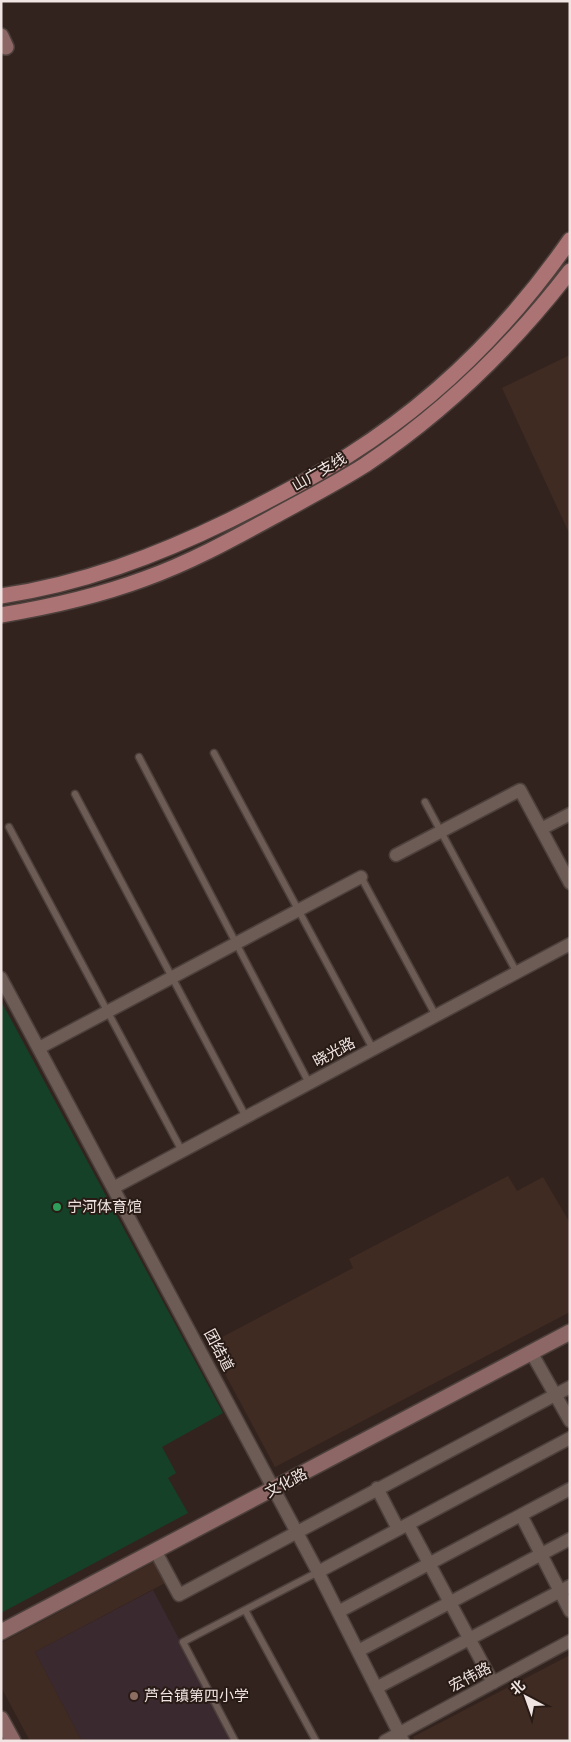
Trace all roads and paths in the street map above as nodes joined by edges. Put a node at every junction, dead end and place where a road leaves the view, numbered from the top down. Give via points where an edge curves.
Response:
1 (570, 240) edge
2 (570, 271) edge
3 (1, 596) edge
4 (1, 615) edge
5 (214, 752) dead end
6 (139, 758) dead end
7 (75, 794) dead end
8 (424, 802) dead end
9 (570, 814) edge
10 (9, 827) dead end
11 (541, 829) junction
12 (440, 832) junction
13 (396, 855) dead end
14 (361, 877) joint
15 (570, 883) edge
16 (299, 910) junction
17 (236, 944) junction
18 (570, 944) edge
19 (517, 973) junction
20 (172, 977) junction
21 (1, 978) edge
22 (108, 1012) junction
23 (436, 1016) junction
24 (39, 1048) junction
25 (373, 1049) junction
26 (309, 1083) junction
27 (246, 1117) junction
28 (182, 1151) junction
29 (113, 1188) junction
30 (570, 1332) edge
31 (531, 1352) junction
32 (570, 1387) edge
33 (555, 1394) junction
34 (570, 1421) edge
35 (570, 1438) edge
36 (377, 1488) junction
37 (274, 1489) junction
38 (570, 1489) edge
39 (521, 1515) junction
40 (403, 1527) junction
41 (296, 1531) junction
42 (570, 1539) edge
43 (156, 1552) junction
44 (541, 1554) junction
45 (429, 1564) junction
46 (318, 1572) junction
47 (565, 1589) edge
48 (450, 1602) junction
49 (245, 1610) junction
50 (570, 1610) edge
51 (338, 1612) junction
52 (1, 1632) edge
53 (470, 1639) junction
54 (570, 1641) edge
55 (358, 1650) junction
56 (493, 1683) junction
57 (376, 1688) junction
58 (1, 1719) edge
59 (401, 1737) edge
60 (13, 1741) edge
61 (234, 1741) edge
62 (316, 1741) edge
63 (385, 1741) edge

1 - 3 main road, 山广支线 via 503,326 452,376 412,410 348,456 251,510 131,564 54,586
2 - 4 main road, 山广支线 via 510,341 464,388 366,464 206,552 144,579 40,608
5 - 16 lane
6 - 17 lane
7 - 20 lane
8 - 12 lane
9 - 11 street
10 - 22 lane
11 - 12 street via 520,790
11 - 15 street
12 - 13 street
12 - 19 lane
14 - 16 street
14 - 23 lane
16 - 17 street
16 - 25 lane
17 - 20 street
17 - 26 lane
18 - 19 street, 晓光路
19 - 23 street, 晓光路
20 - 22 street
20 - 27 lane
21 - 24 street, 团结道
22 - 24 street
22 - 28 lane
23 - 25 street, 晓光路
24 - 29 street, 团结道
25 - 26 street, 晓光路
26 - 27 street, 晓光路
27 - 28 street, 晓光路
28 - 29 street, 晓光路
29 - 37 street, 团结道
30 - 31 street, 文化路
31 - 33 street
31 - 37 street, 文化路
32 - 33 street
33 - 34 street
33 - 36 street
35 - 40 street
36 - 40 street
36 - 41 street
37 - 41 street, 团结道
37 - 43 street, 文化路
38 - 39 street
39 - 44 street
39 - 45 street
40 - 45 street
40 - 46 street
41 - 43 street via 179,1595
41 - 46 street, 团结道
42 - 44 street
43 - 52 street, 文化路
44 - 47 street
44 - 48 street
45 - 48 street
45 - 51 street
46 - 49 lane
46 - 51 street, 团结道
47 - 50 street
47 - 53 street
48 - 53 street
48 - 55 street
49 - 61 lane via 183,1642
49 - 62 lane
51 - 55 street, 团结道
53 - 56 street
53 - 57 street
54 - 56 street, 宏伟路
55 - 57 street, 团结道
56 - 59 street, 宏伟路
57 - 59 street, 团结道
58 - 60 street
59 - 63 street, 宏伟路

